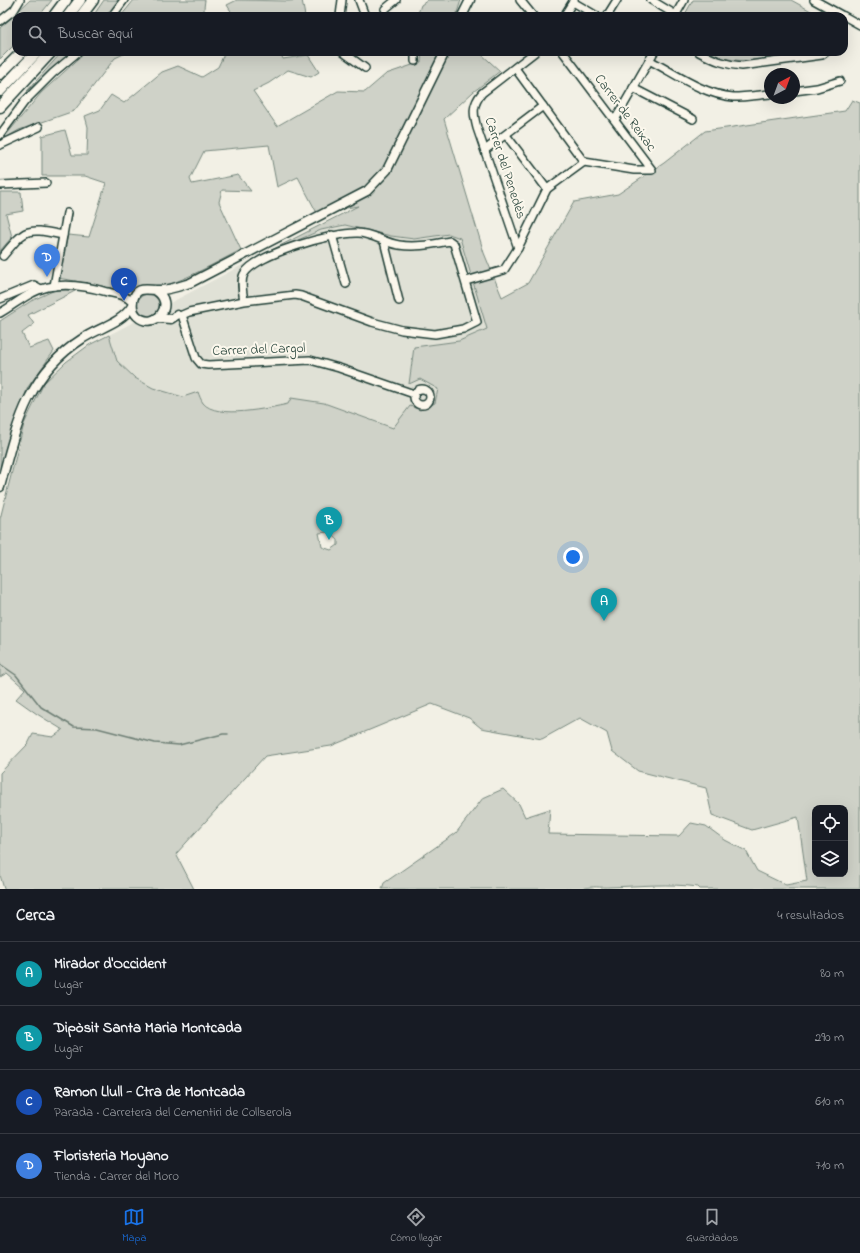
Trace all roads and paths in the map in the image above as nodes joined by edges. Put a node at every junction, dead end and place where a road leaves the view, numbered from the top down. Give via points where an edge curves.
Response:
1 (20, 0) edge
2 (66, 0) edge
3 (80, 0) edge
4 (93, 0) edge
5 (124, 0) edge
6 (342, 0) edge
7 (359, 0) edge
8 (396, 0) edge
9 (470, 0) edge
10 (520, 0) edge
11 (617, 0) edge
12 (651, 0) edge
13 (684, 0) edge
14 (814, 0) edge
15 (573, 1) edge
16 (385, 9) dead end
17 (57, 12) edge
18 (71, 12) edge
19 (84, 12) edge
20 (115, 12) edge
21 (340, 12) edge
22 (364, 12) edge
23 (464, 12) edge
24 (530, 12) edge
25 (566, 12) edge
26 (591, 12) edge
27 (610, 12) edge
28 (670, 12) edge
29 (677, 12) edge
30 (834, 12) edge
31 (848, 20) edge
32 (0, 21) edge
33 (860, 25) edge
34 (18, 56) edge
35 (33, 56) edge
36 (47, 56) edge
37 (73, 56) edge
38 (348, 56) edge
39 (415, 56) edge
40 (443, 56) edge
41 (530, 56) edge
42 (566, 56) edge
43 (652, 56) edge
44 (706, 56) edge
45 (815, 56) edge
46 (649, 60) junction
47 (415, 61) dead end
48 (365, 68) dead end
49 (515, 68) junction
50 (0, 74) edge
51 (840, 81) dead end
52 (633, 88) junction
53 (800, 90) edge
54 (0, 91) edge
55 (764, 95) edge
56 (543, 106) junction
57 (0, 107) edge
58 (693, 119) dead end
59 (615, 120) junction
60 (39, 127) dead end
61 (0, 135) edge
62 (506, 135) junction
63 (0, 145) edge
64 (485, 150) junction
65 (584, 162) junction
66 (46, 183) dead end
67 (0, 185) edge
68 (547, 189) junction
69 (67, 213) dead end
70 (63, 235) junction
71 (332, 235) junction
72 (384, 241) junction
73 (518, 248) junction
74 (4, 256) dead end
75 (466, 281) junction
76 (346, 284) dead end
77 (54, 286) junction
78 (174, 288) junction
79 (42, 289) junction
80 (101, 290) junction
81 (155, 290) junction
82 (136, 294) junction
83 (0, 299) edge
84 (399, 301) dead end
85 (244, 302) junction
86 (132, 304) junction
87 (164, 304) junction
88 (0, 313) edge
89 (180, 315) junction
90 (140, 318) junction
91 (157, 318) junction
92 (117, 321) junction
93 (414, 394) dead end
94 (0, 487) edge

1 - 32 street via 14,10
2 - 17 highway
3 - 18 highway
4 - 19 highway
5 - 20 street
6 - 21 street
7 - 22 street
8 - 16 street
9 - 23 main road
10 - 24 street
11 - 27 street
12 - 28 street
13 - 29 street
14 - 30 street
15 - 25 street
15 - 26 street
31 - 33 street
34 - 50 highway
35 - 54 highway
36 - 57 highway
37 - 61 street via 25,101
38 - 48 street
39 - 47 street
40 - 78 main road via 387,170 367,191 190,283
41 - 49 street, Carrer del Penedès
42 - 59 street, Carrer de Reixac
43 - 46 street
44 - 45 street via 717,62 742,66
46 - 52 street
46 - 55 street via 702,88 721,95 742,97
49 - 56 street
49 - 64 street, Carrer del Penedès via 482,93 476,101 474,116
51 - 53 street
52 - 58 street
52 - 59 street
56 - 62 street
56 - 65 street
59 - 65 street, Carrer de Reixac via 652,170 634,170
60 - 63 street
62 - 64 street
62 - 68 street
64 - 73 street, Carrer del Penedès
65 - 68 street
66 - 67 street
68 - 73 street
69 - 70 street
70 - 74 street via 30,231 21,234
70 - 77 street
71 - 72 street via 359,233
71 - 76 street
71 - 85 street via 297,245 250,268 244,275
72 - 75 street via 415,247 450,241 454,244
72 - 84 street
73 - 75 street via 504,270
75 - 85 street via 477,322 463,329 435,334 402,330 372,322 301,296
77 - 79 street
77 - 80 street
78 - 81 main road
78 - 87 main road
79 - 83 street via 34,285
79 - 88 street
80 - 82 street
80 - 86 street via 124,296
81 - 82 main road via 144,289
81 - 87 main road via 161,294
82 - 86 main road
85 - 89 street
86 - 90 main road
86 - 92 main road via 127,314
87 - 89 main road
87 - 91 main road via 162,313
89 - 91 main road via 171,319
89 - 93 street, Carrer del Cargol via 196,358 201,364 310,360
90 - 91 main road
90 - 92 main road
92 - 94 main road via 82,339 41,376 24,405

